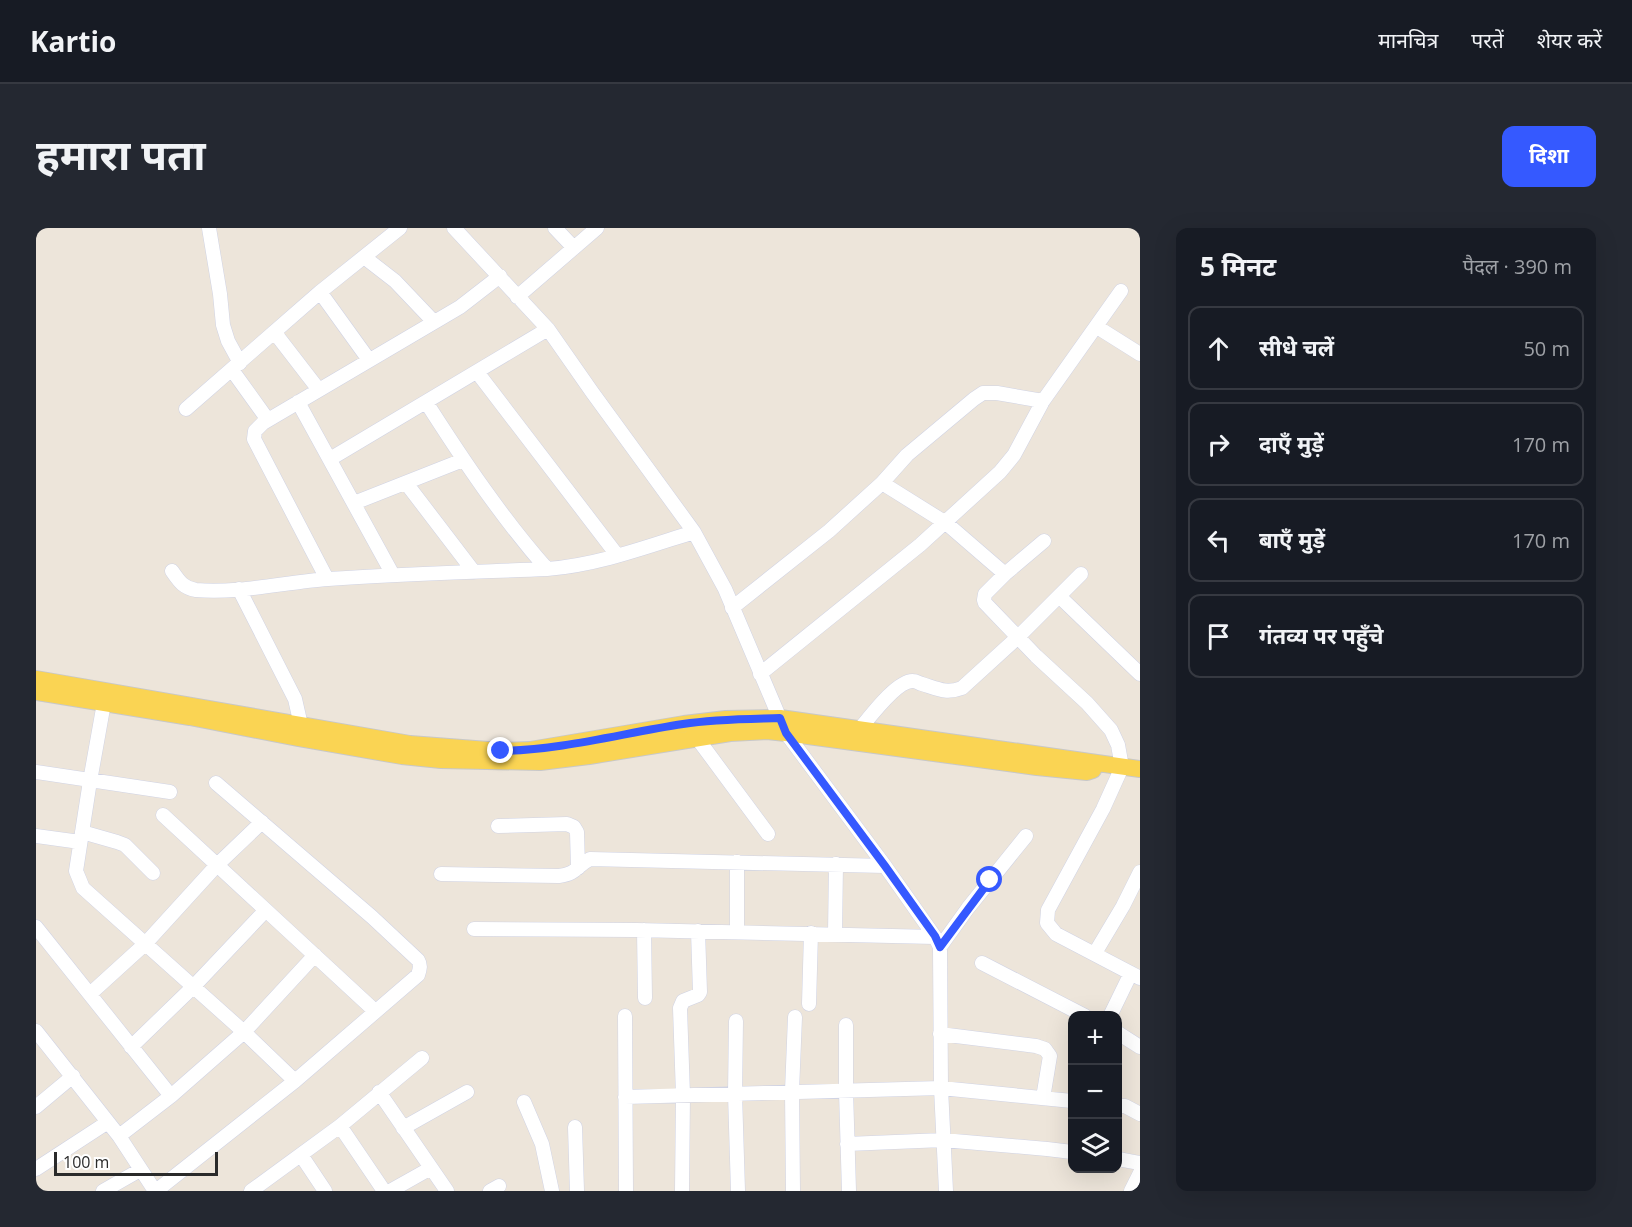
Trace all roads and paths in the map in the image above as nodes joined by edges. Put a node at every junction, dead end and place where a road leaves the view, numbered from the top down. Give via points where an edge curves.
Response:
1 (209, 228) edge
2 (400, 228) edge
3 (454, 228) edge
4 (555, 228) edge
5 (597, 228) edge
6 (574, 248) junction
7 (364, 257) junction
8 (500, 276) junction
9 (1122, 291) dead end
10 (320, 292) junction
11 (518, 297) junction
12 (434, 322) junction
13 (1097, 327) junction
14 (548, 329) junction
15 (275, 333) junction
16 (1140, 354) edge
17 (369, 360) junction
18 (236, 366) junction
19 (477, 372) junction
20 (318, 390) junction
21 (1043, 401) junction
22 (298, 402) junction
23 (426, 402) junction
24 (186, 409) dead end
25 (268, 420) junction
26 (330, 459) junction
27 (463, 460) junction
28 (406, 483) junction
29 (882, 483) junction
30 (354, 503) junction
31 (946, 523) junction
32 (694, 532) junction
33 (1044, 541) dead end
34 (617, 555) junction
35 (548, 569) junction
36 (172, 571) dead end
37 (474, 572) junction
38 (1005, 574) junction
39 (1082, 574) dead end
40 (393, 576) junction
41 (327, 579) junction
42 (239, 589) junction
43 (1060, 597) junction
44 (732, 608) junction
45 (1018, 637) junction
46 (760, 674) junction
47 (1140, 674) edge
48 (36, 679) edge
49 (36, 692) edge
50 (104, 703) junction
51 (783, 725) junction
52 (859, 730) junction
53 (303, 732) junction
54 (697, 738) junction
55 (1115, 766) junction
56 (1140, 769) edge
57 (36, 772) edge
58 (90, 781) junction
59 (216, 783) dead end
60 (170, 792) dead end
61 (164, 815) dead end
62 (262, 822) junction
63 (498, 826) dead end
64 (768, 834) dead end
65 (36, 836) edge
66 (1026, 836) dead end
67 (81, 837) junction
68 (737, 862) junction
69 (836, 864) junction
70 (218, 865) junction
71 (885, 866) junction
72 (578, 868) junction
73 (1140, 872) edge
74 (153, 873) dead end
75 (441, 874) dead end
76 (265, 911) junction
77 (36, 927) edge
78 (474, 929) dead end
79 (644, 930) junction
80 (698, 931) junction
81 (737, 932) junction
82 (811, 933) junction
83 (835, 934) junction
84 (937, 942) junction
85 (145, 944) junction
86 (1095, 953) junction
87 (315, 955) junction
88 (982, 963) dead end
89 (1135, 976) edge
90 (193, 987) junction
91 (90, 994) junction
92 (645, 998) dead end
93 (809, 1004) dead end
94 (375, 1011) junction
95 (1075, 1011) edge
96 (1113, 1011) edge
97 (625, 1017) dead end
98 (795, 1017) dead end
99 (736, 1021) dead end
100 (846, 1025) dead end
101 (244, 1032) junction
102 (37, 1033) edge
103 (940, 1034) junction
104 (1122, 1036) edge
105 (131, 1047) junction
106 (1140, 1047) edge
107 (422, 1058) dead end
108 (73, 1076) junction
109 (295, 1081) junction
110 (941, 1088) junction
111 (792, 1091) junction
112 (846, 1091) junction
113 (379, 1092) junction
114 (467, 1092) dead end
115 (735, 1094) junction
116 (683, 1095) junction
117 (171, 1096) junction
118 (625, 1097) junction
119 (1043, 1098) junction
120 (1068, 1101) edge
121 (524, 1102) dead end
122 (1122, 1106) edge
123 (36, 1107) edge
124 (1140, 1114) edge
125 (108, 1122) junction
126 (340, 1126) junction
127 (574, 1127) dead end
128 (404, 1128) junction
129 (119, 1136) junction
130 (943, 1140) junction
131 (847, 1144) junction
132 (1068, 1152) edge
133 (301, 1155) junction
134 (1122, 1160) edge
135 (1140, 1163) edge
136 (431, 1168) junction
137 (36, 1169) edge
138 (140, 1170) junction
139 (1140, 1173) edge
140 (259, 1189) edge
141 (104, 1191) edge
142 (155, 1191) edge
143 (325, 1191) edge
144 (384, 1191) edge
145 (390, 1191) edge
146 (447, 1191) edge
147 (552, 1191) edge
148 (577, 1191) edge
149 (626, 1191) edge
150 (682, 1191) edge
151 (738, 1191) edge
152 (793, 1191) edge
153 (849, 1191) edge
154 (947, 1191) edge
155 (1131, 1191) edge

1 - 18 street via 223,325
2 - 7 street
3 - 8 street
4 - 6 street
5 - 6 street
6 - 11 street
7 - 10 street
7 - 12 street via 395,281
8 - 11 street
8 - 12 street
9 - 13 street
10 - 15 street
10 - 17 street
11 - 14 street
12 - 17 street
13 - 16 street
13 - 21 street
14 - 19 street
14 - 32 street
15 - 18 street
15 - 20 street
17 - 20 street
18 - 24 street
18 - 25 street
19 - 23 street
19 - 34 street
20 - 22 street
21 - 29 street via 983,393 907,455
21 - 31 street via 1014,455
22 - 25 street
22 - 26 street
23 - 26 street
23 - 27 street
25 - 41 street via 255,431 254,439
26 - 30 street
27 - 28 street
27 - 35 street
28 - 30 street
28 - 37 street
29 - 31 street
29 - 44 street via 830,531
30 - 40 street
31 - 38 street
31 - 46 street
32 - 34 street
32 - 44 street
33 - 38 street
34 - 35 street
35 - 37 street
36 - 42 street via 184,587 194,590
37 - 40 street
38 - 45 street via 984,600
39 - 43 street
40 - 41 street
41 - 42 street
42 - 53 street via 295,699
43 - 45 street
43 - 47 street
44 - 46 street
45 - 52 street via 962,688 945,692 913,680 904,683
45 - 55 street via 1111,730 1118,745
46 - 51 street
48 - 53 main road
49 - 50 main road
50 - 53 main road
50 - 58 street
51 - 52 main road
51 - 53 main road via 726,719 511,751
51 - 54 main road via 767,731
51 - 55 main road via 1037,767 1087,772
51 - 71 street
52 - 55 main road
53 - 54 main road via 402,756 498,762 540,762
54 - 64 street
55 - 56 main road
55 - 86 street via 1104,809 1048,910 1047,923 1056,934
57 - 58 street
58 - 60 street
58 - 67 street
59 - 62 street
61 - 70 street
62 - 70 street
62 - 94 street via 420,963 418,975
63 - 72 street via 574,827
65 - 67 street
66 - 84 street
67 - 74 street via 125,845
67 - 85 street via 76,871 83,888
68 - 69 street
68 - 72 street via 590,860
68 - 81 street
69 - 71 street
69 - 83 street
70 - 76 street
70 - 85 street
71 - 84 street
72 - 75 street via 559,876
73 - 86 street
76 - 87 street
76 - 90 street
77 - 91 street
78 - 79 street
79 - 80 street
79 - 92 street
80 - 81 street
80 - 116 street via 700,992 685,999 680,1008
81 - 82 street
82 - 83 street
82 - 93 street
83 - 84 street
84 - 103 street
85 - 90 street
85 - 91 street
86 - 89 street
87 - 94 street
87 - 101 street
88 - 95 street
89 - 96 street
90 - 101 street
90 - 105 street
91 - 105 street
94 - 109 street
97 - 118 street
98 - 111 street
99 - 115 street
100 - 112 street
101 - 109 street
101 - 117 street
102 - 108 street
103 - 110 street
103 - 119 street via 1045,1049 1050,1056
104 - 106 street
105 - 117 street
107 - 113 street
108 - 123 street
108 - 125 street
109 - 142 street
110 - 112 street
110 - 119 street
110 - 130 street
111 - 112 street
111 - 115 street
111 - 152 street
112 - 131 street
113 - 126 street
113 - 128 street
114 - 128 street
115 - 116 street
115 - 151 street
116 - 118 street
116 - 150 street
117 - 129 street
118 - 149 street
119 - 120 street
121 - 147 street via 542,1144
122 - 124 street
125 - 129 street
125 - 137 street
126 - 133 street
126 - 144 street
127 - 148 street
128 - 136 street
129 - 138 street
130 - 131 street
130 - 132 street
130 - 154 street
131 - 153 street
133 - 140 street
133 - 143 street
134 - 135 street
136 - 145 street
136 - 146 street
138 - 141 street
138 - 142 street
139 - 155 street

